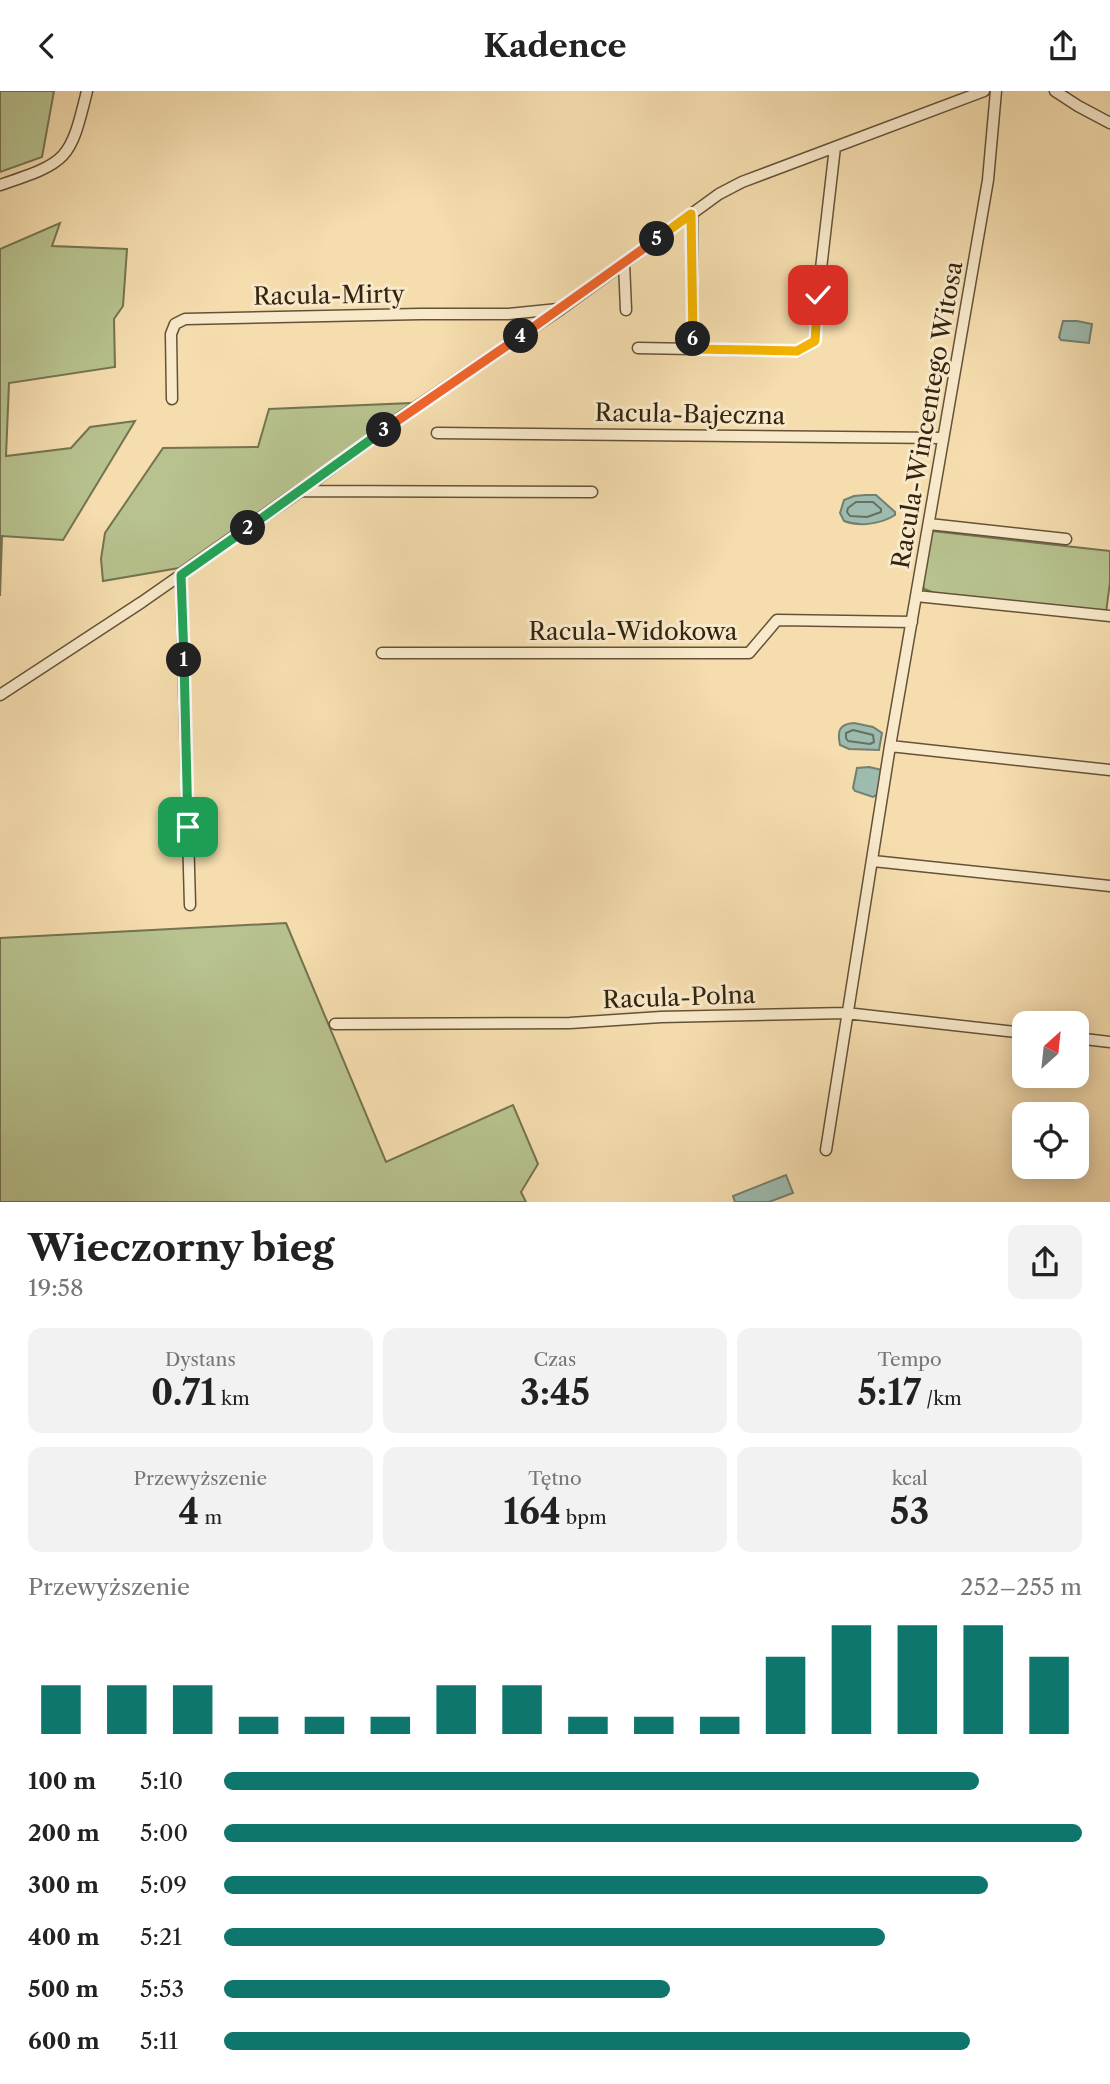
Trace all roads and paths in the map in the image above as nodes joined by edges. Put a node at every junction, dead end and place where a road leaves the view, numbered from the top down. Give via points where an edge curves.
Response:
1 (87, 91) edge
2 (984, 91) edge
3 (996, 91) edge
4 (1055, 91) edge
5 (1110, 123) edge
6 (835, 147) junction
7 (0, 185) edge
8 (691, 214) junction
9 (624, 263) junction
10 (561, 309) junction
11 (626, 310) dead end
12 (638, 348) dead end
13 (693, 349) junction
14 (172, 400) dead end
15 (437, 433) dead end
16 (943, 437) junction
17 (301, 491) junction
18 (592, 492) dead end
19 (929, 524) junction
20 (1066, 539) dead end
21 (181, 575) junction
22 (916, 596) junction
23 (1110, 617) edge
24 (912, 622) junction
25 (382, 653) dead end
26 (0, 695) edge
27 (890, 746) junction
28 (1110, 770) edge
29 (873, 861) junction
30 (1110, 886) edge
31 (190, 905) dead end
32 (846, 1013) junction
33 (335, 1024) dead end
34 (1012, 1032) edge
35 (1089, 1040) edge
36 (1110, 1042) edge
37 (826, 1150) dead end

1 - 7 street via 74,138 61,160
2 - 6 street
3 - 16 street, Racula-Wincentego Witosa via 988,180
4 - 5 street
6 - 8 street via 742,182
6 - 13 street via 815,341 797,351
8 - 9 street
8 - 13 street
9 - 10 street
9 - 11 street
10 - 14 street, Racula-Mirty via 508,314 185,319 175,324 171,334
10 - 17 street
12 - 13 street
15 - 16 street, Racula-Bajeczna
16 - 19 street, Racula-Wincentego Witosa
17 - 18 street
17 - 21 street
19 - 20 street
19 - 22 street, Racula-Wincentego Witosa
21 - 26 street
21 - 31 street
22 - 23 street
22 - 24 street, Racula-Wincentego Witosa
24 - 25 street, Racula-Widokowa via 777,620 749,653
24 - 27 street, Racula-Wincentego Witosa
27 - 28 street
27 - 29 street, Racula-Wincentego Witosa
29 - 30 street
29 - 32 street, Racula-Wincentego Witosa
32 - 33 street, Racula-Polna via 570,1023
32 - 34 street, Racula-Polna
32 - 37 street, Racula-Wincentego Witosa
35 - 36 street

